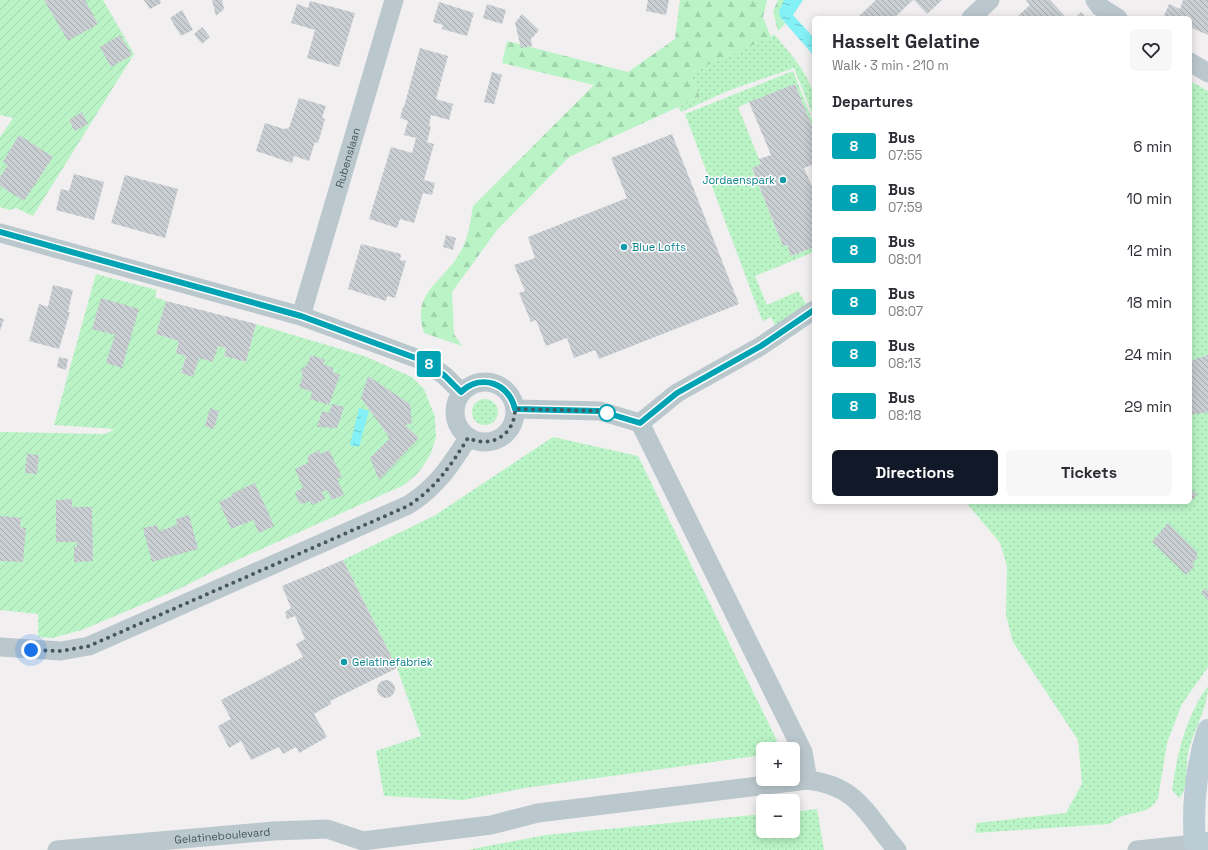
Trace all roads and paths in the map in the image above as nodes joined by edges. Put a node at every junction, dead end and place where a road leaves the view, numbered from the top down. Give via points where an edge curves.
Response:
1 (394, 0) edge
2 (990, 0) edge
3 (1095, 0) edge
4 (973, 16) edge
5 (1115, 16) edge
6 (1192, 63) edge
7 (1208, 73) edge
8 (0, 232) edge
9 (812, 311) edge
10 (301, 316) junction
11 (461, 392) junction
12 (515, 409) junction
13 (640, 423) junction
14 (468, 438) junction
15 (0, 647) edge
16 (1208, 730) edge
17 (808, 780) junction
18 (1201, 843) edge
19 (57, 850) edge
20 (897, 850) edge
21 (1137, 850) edge

1 - 10 street, Rubenslaan
2 - 4 street
3 - 5 street via 1100,7
6 - 7 street
8 - 10 street
9 - 13 street via 761,346 677,393
10 - 11 street via 424,361
11 - 12 street via 478,382 496,383 508,393
11 - 14 street via 454,414 459,428
12 - 13 street via 600,411
12 - 14 street via 513,423 498,439 483,442
13 - 17 street via 803,752
14 - 15 street via 439,481 408,506 89,646 61,651
16 - 18 street via 1201,751 1194,799 1193,819
17 - 19 street, Gelatineboulevard via 538,813 491,825 363,841 328,829 274,831
17 - 20 street via 845,790 857,800
18 - 21 street

